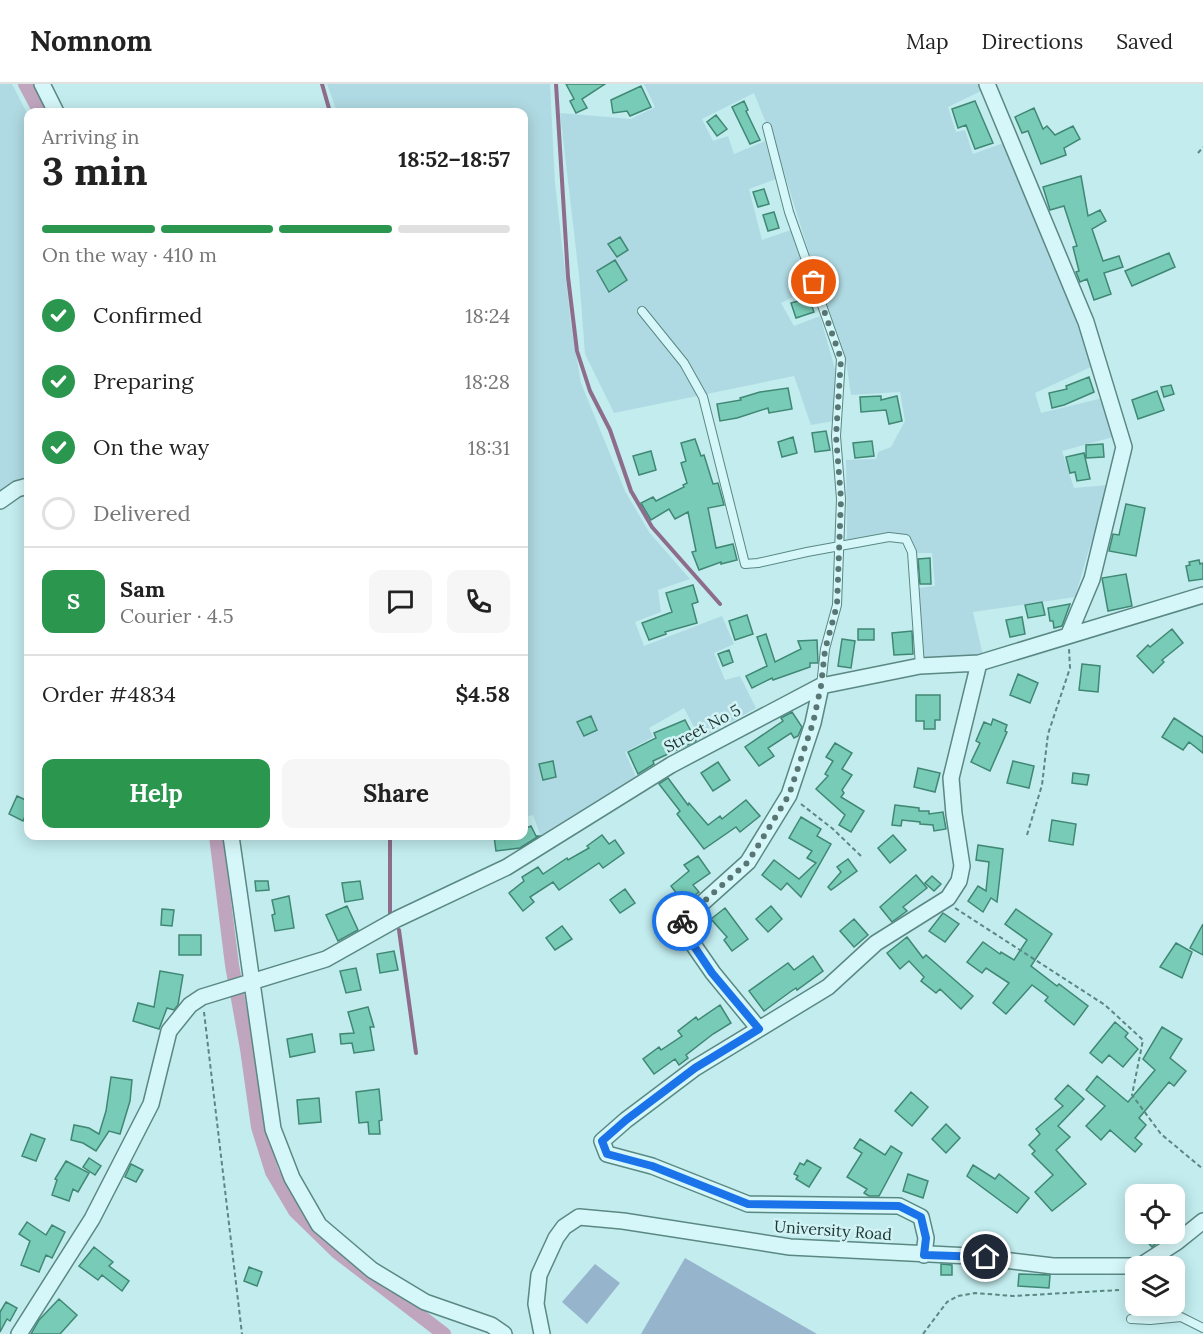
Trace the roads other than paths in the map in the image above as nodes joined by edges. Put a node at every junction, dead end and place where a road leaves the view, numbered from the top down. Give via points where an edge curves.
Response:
1 (42, 84) edge
2 (987, 84) edge
3 (54, 108) edge
4 (767, 126) dead end
5 (642, 310) dead end
6 (24, 487) edge
7 (0, 501) edge
8 (840, 547) junction
9 (1203, 595) edge
10 (1069, 634) junction
11 (979, 663) junction
12 (920, 666) junction
13 (821, 686) junction
14 (231, 840) edge
15 (248, 983) junction
16 (759, 1029) junction
17 (1203, 1221) edge
18 (924, 1255) junction
19 (1131, 1319) dead end
20 (1203, 1328) edge
21 (19, 1334) edge
22 (504, 1334) edge
23 (542, 1334) edge

1 - 3 street
2 - 10 street via 1086,322 1124,447 1092,579
4 - 8 lane via 789,212 841,359 836,436
5 - 8 lane via 684,363 704,397 745,564
6 - 7 street
8 - 12 lane via 889,537 906,539 912,552
8 - 13 lane via 837,605 825,650
9 - 10 street, Street No 5
10 - 11 street, Street No 5
11 - 12 street, Street No 5
11 - 16 street via 951,778 962,866 959,881 948,898 876,943 828,987
12 - 13 street, Street No 5
13 - 15 street, Street No 5 via 671,765 507,867 397,919 326,959
13 - 16 street via 789,795 748,862 679,924 712,973
14 - 15 street
15 - 21 street, Street No 5 via 202,997 190,1005 169,1031 151,1104 92,1219
15 - 22 street via 273,1129 292,1178 320,1225 372,1270 425,1302 491,1325
16 - 18 street via 695,1068 626,1120 602,1141 607,1154 652,1166 748,1204 899,1206 921,1217 926,1238
17 - 18 street, University Road via 1140,1266 1053,1266 978,1256
18 - 23 street, University Road via 790,1247 579,1217 560,1232 538,1278 536,1304
19 - 20 lane via 1181,1317

